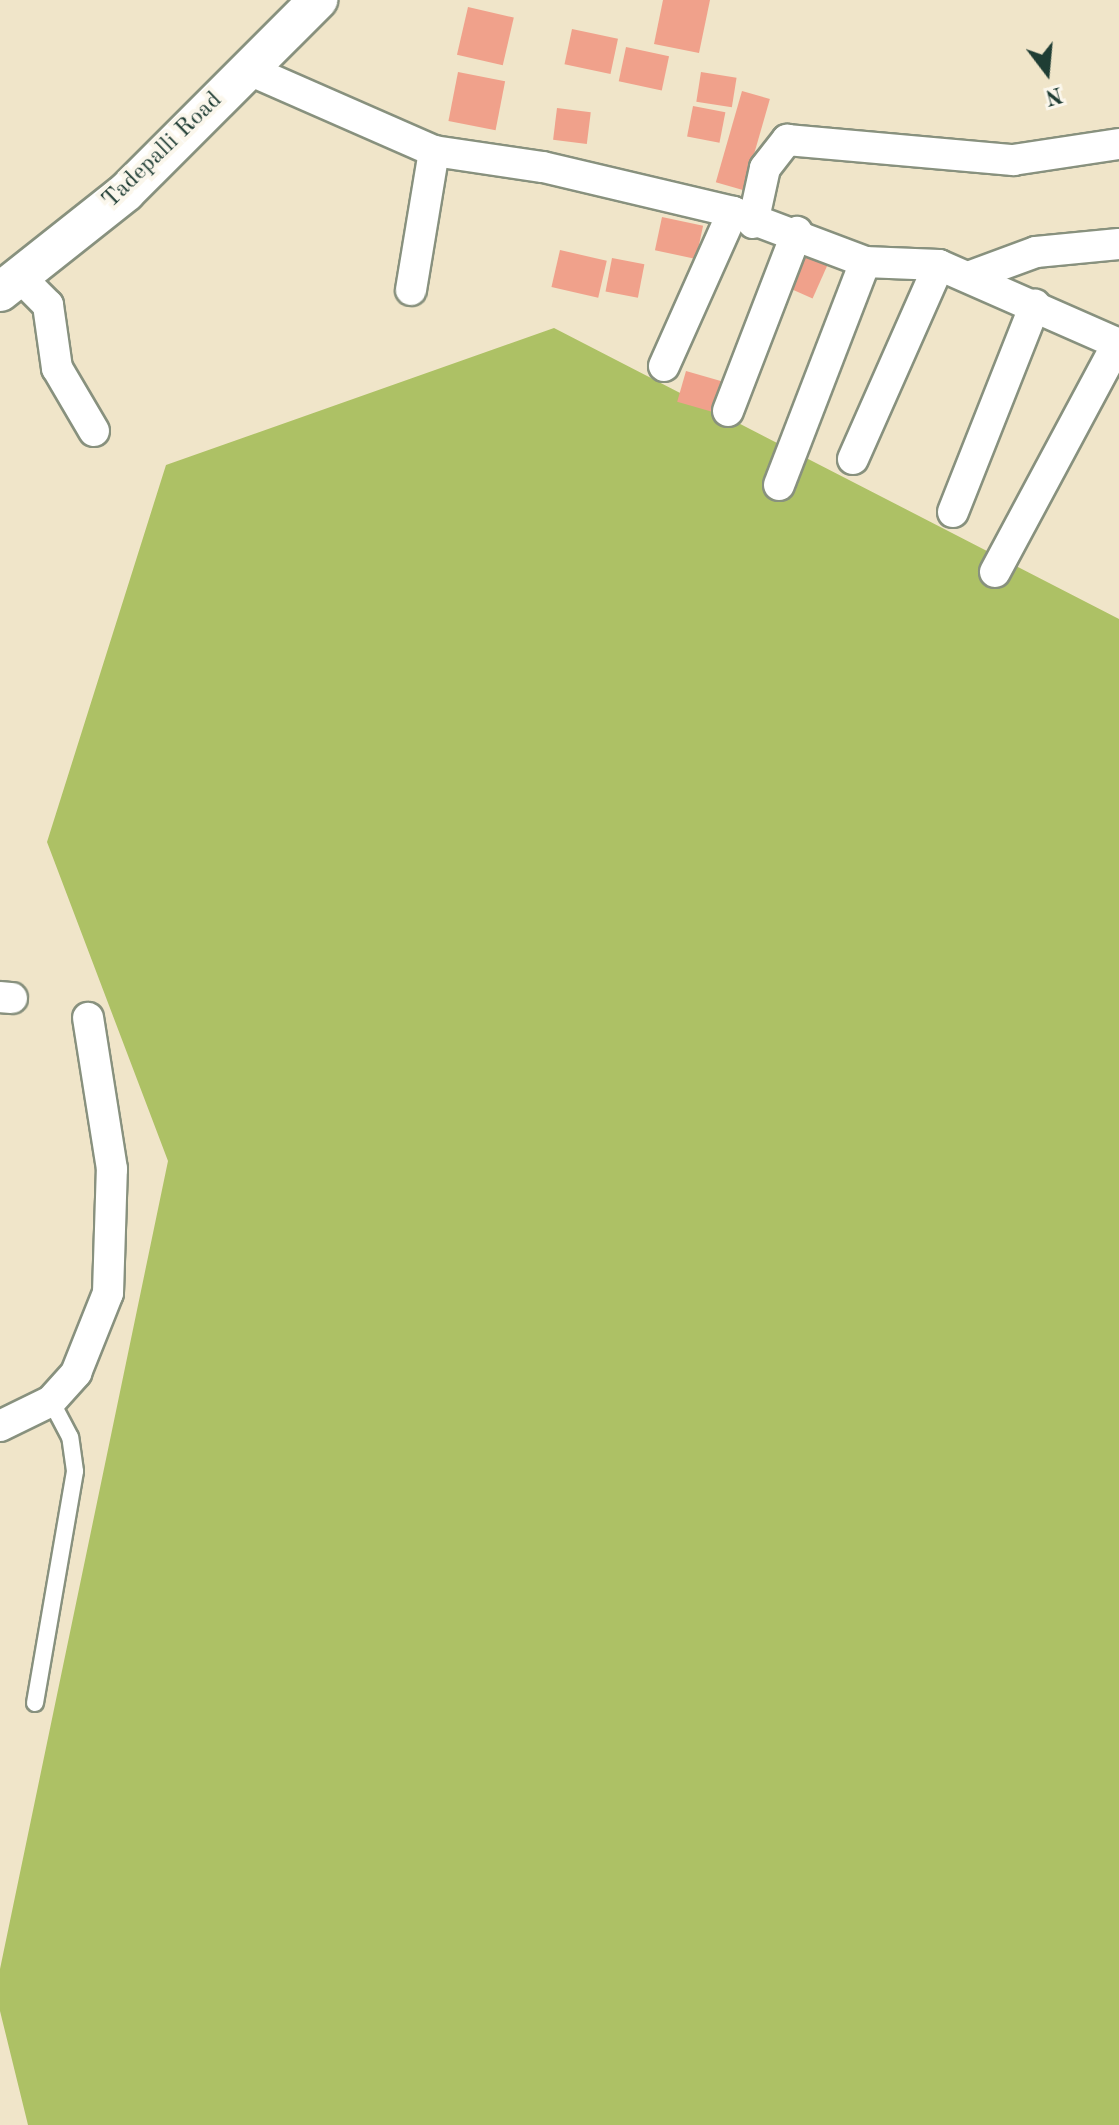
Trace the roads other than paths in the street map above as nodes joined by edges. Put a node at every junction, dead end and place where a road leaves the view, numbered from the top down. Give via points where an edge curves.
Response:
1 (300, 0) edge
2 (318, 0) edge
3 (279, 34) junction
4 (247, 69) junction
5 (1119, 144) edge
6 (434, 151) junction
7 (743, 218) junction
8 (797, 232) junction
9 (1119, 244) edge
10 (865, 262) junction
11 (939, 265) junction
12 (968, 277) junction
13 (9, 283) edge
14 (411, 290) dead end
15 (1035, 305) junction
16 (1118, 344) edge
17 (664, 366) dead end
18 (728, 411) dead end
19 (94, 431) dead end
20 (853, 459) dead end
21 (779, 485) dead end
22 (953, 512) dead end
23 (995, 572) dead end
24 (88, 1018) dead end
25 (51, 1401) junction
26 (0, 1426) edge
27 (35, 1703) dead end

1 - 3 street
2 - 3 street, Tadepalli Road
3 - 4 street, Tadepalli Road
4 - 6 street
4 - 13 street, Tadepalli Road via 126,192
5 - 7 street via 1013,160 787,140 765,168
6 - 7 street via 556,170
6 - 14 street
7 - 8 street
7 - 17 street
8 - 10 street
8 - 18 street
9 - 12 street via 1036,252
10 - 11 street
10 - 21 street
11 - 12 street
11 - 20 street
12 - 15 street
13 - 19 street via 48,305 57,368
15 - 16 street
15 - 22 street
16 - 23 street
24 - 25 street via 112,1169 108,1293 76,1373
25 - 26 street
25 - 27 lane via 70,1437 75,1471

